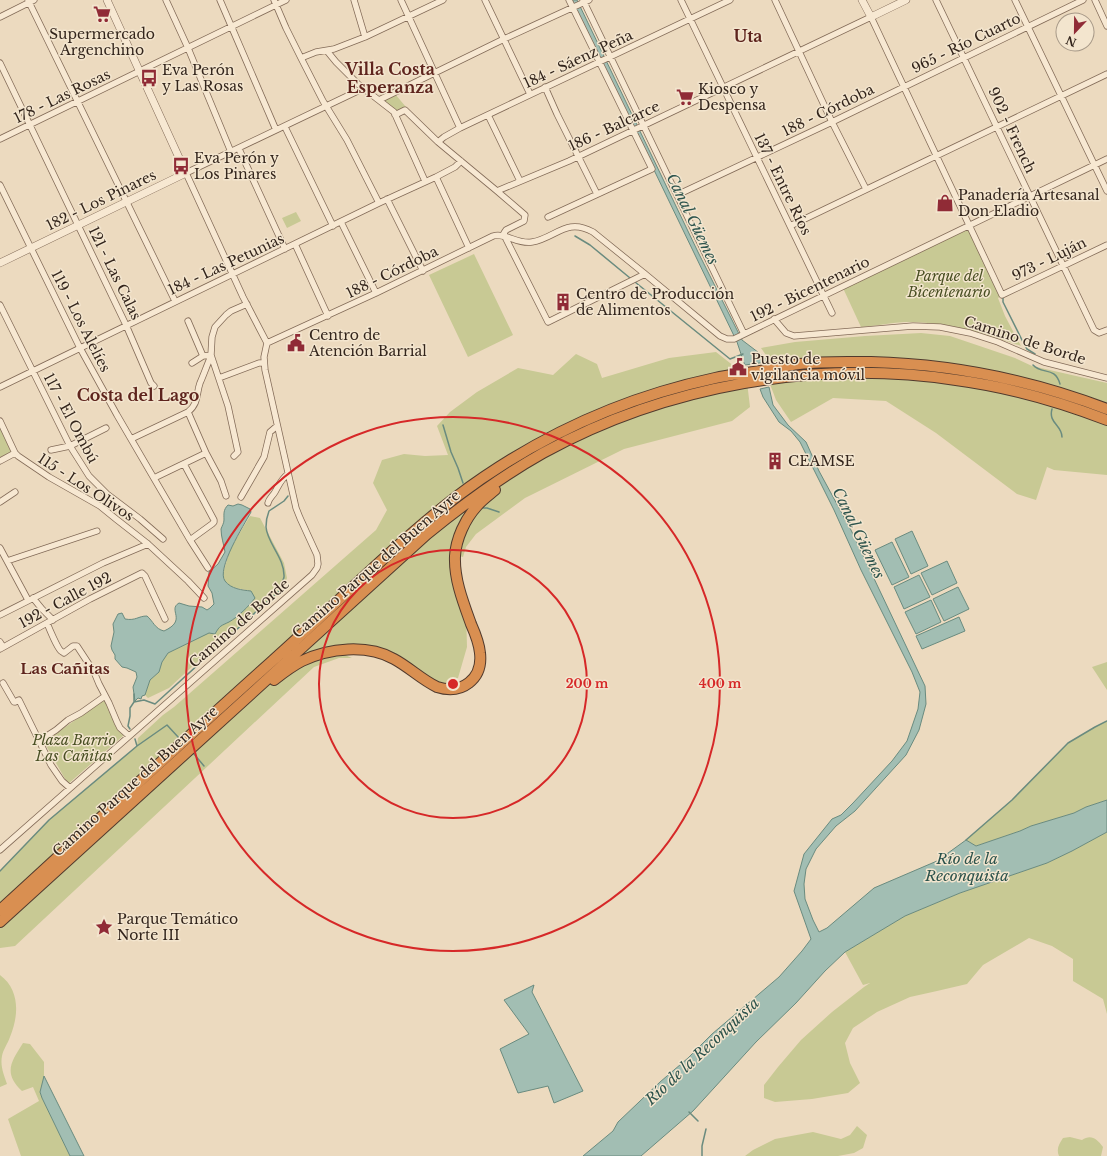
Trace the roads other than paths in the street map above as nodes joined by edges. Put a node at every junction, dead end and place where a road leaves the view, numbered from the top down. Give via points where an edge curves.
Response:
1 (107, 0) edge
2 (166, 0) edge
3 (220, 0) edge
4 (286, 0) edge
5 (354, 0) edge
6 (401, 0) edge
7 (443, 0) edge
8 (485, 0) edge
9 (569, 0) edge
10 (681, 0) edge
11 (730, 0) edge
12 (775, 0) edge
13 (862, 0) edge
14 (906, 0) edge
15 (936, 0) edge
16 (1015, 0) edge
17 (1083, 0) edge
18 (1095, 0) edge
19 (31, 1) edge
20 (585, 1) edge
21 (275, 2) edge
22 (574, 7) junction
23 (0, 17) edge
24 (409, 17) junction
25 (870, 17) junction
26 (690, 19) junction
27 (231, 26) junction
28 (1028, 26) junction
29 (1107, 26) edge
30 (365, 37) junction
31 (504, 39) junction
32 (188, 48) junction
33 (327, 51) junction
34 (800, 52) junction
35 (301, 58) junction
36 (964, 58) junction
37 (605, 60) junction
38 (0, 63) edge
39 (140, 71) junction
40 (436, 73) junction
41 (1107, 74) edge
42 (546, 87) junction
43 (903, 87) junction
44 (364, 88) junction
45 (723, 88) junction
46 (530, 94) junction
47 (1062, 96) junction
48 (379, 100) junction
49 (77, 102) junction
50 (326, 106) junction
51 (395, 115) junction
52 (488, 115) junction
53 (832, 122) junction
54 (30, 125) junction
55 (285, 126) junction
56 (642, 126) junction
57 (996, 127) junction
58 (460, 128) junction
59 (276, 130) junction
60 (634, 130) junction
61 (0, 139) edge
62 (438, 142) junction
63 (238, 148) junction
64 (231, 152) junction
65 (578, 156) junction
66 (936, 156) junction
67 (756, 157) junction
68 (1107, 159) edge
69 (461, 161) junction
70 (1095, 165) junction
71 (186, 173) junction
72 (436, 177) junction
73 (426, 181) junction
74 (520, 181) junction
75 (0, 185) edge
76 (866, 190) junction
77 (1107, 190) edge
78 (497, 191) junction
79 (598, 194) junction
80 (677, 195) junction
81 (1030, 197) junction
82 (387, 199) junction
83 (126, 202) junction
84 (378, 203) junction
85 (548, 218) dead end
86 (342, 222) junction
87 (78, 225) junction
88 (970, 225) junction
89 (333, 226) junction
90 (790, 226) junction
91 (504, 236) junction
92 (295, 244) junction
93 (1107, 245) edge
94 (31, 248) junction
95 (469, 248) junction
96 (285, 249) junction
97 (0, 263) edge
98 (1063, 266) junction
99 (423, 271) junction
100 (233, 274) junction
101 (645, 274) junction
102 (376, 293) junction
103 (823, 295) junction
104 (175, 302) junction
105 (247, 304) junction
106 (0, 305) edge
107 (832, 313) dead end
108 (328, 316) junction
109 (774, 319) junction
110 (188, 321) dead end
111 (126, 325) junction
112 (1107, 330) edge
113 (743, 334) junction
114 (266, 343) junction
115 (80, 348) junction
116 (211, 355) junction
117 (203, 356) junction
118 (192, 363) dead end
119 (264, 363) junction
120 (32, 371) junction
121 (767, 375) junction
122 (219, 378) junction
123 (746, 378) junction
124 (1107, 378) edge
125 (154, 386) dead end
126 (0, 388) edge
127 (1107, 409) edge
128 (188, 412) junction
129 (1107, 420) edge
130 (0, 421) edge
131 (277, 426) junction
132 (106, 428) dead end
133 (131, 439) junction
134 (559, 445) junction
135 (70, 446) junction
136 (52, 450) dead end
137 (15, 453) junction
138 (206, 453) junction
139 (234, 456) dead end
140 (0, 461) edge
141 (184, 464) junction
142 (288, 474) junction
143 (154, 478) junction
144 (15, 492) dead end
145 (226, 496) dead end
146 (241, 497) dead end
147 (0, 502) edge
148 (268, 503) dead end
149 (97, 532) dead end
150 (163, 538) dead end
151 (190, 540) junction
152 (148, 544) junction
153 (0, 548) edge
154 (7, 561) junction
155 (208, 568) dead end
156 (204, 598) dead end
157 (31, 599) junction
158 (0, 615) edge
159 (165, 619) dead end
160 (53, 620) junction
161 (47, 623) junction
162 (1, 646) edge
163 (3, 683) dead end
164 (105, 696) junction
165 (246, 698) junction
166 (129, 736) junction
167 (39, 741) junction
168 (70, 788) junction
169 (0, 850) edge
170 (0, 910) edge
171 (0, 922) edge

1 - 39 street
2 - 32 street
3 - 27 street
4 - 21 street, 178 - Las Rosas
5 - 30 street
6 - 24 street
7 - 24 street
8 - 31 street
9 - 22 street
10 - 26 street, 137 - Entre Ríos
11 - 26 street, 184 - Sáenz Peña
12 - 34 street
13 - 25 street
14 - 25 street
15 - 36 street, 902 - French
16 - 28 street
17 - 28 street, 965 - Río Cuarto
18 - 29 street
19 - 23 street
19 - 49 street
20 - 22 street
20 - 37 street
21 - 27 street, 178 - Las Rosas
21 - 35 street
22 - 31 street
22 - 37 street
24 - 30 street
24 - 40 street
25 - 34 street, 186 - Balcarce
25 - 43 street
26 - 37 street, 184 - Sáenz Peña
26 - 45 street, 137 - Entre Ríos
27 - 32 street, 178 - Las Rosas
27 - 59 street
28 - 36 street, 965 - Río Cuarto
28 - 47 street
30 - 33 street
31 - 40 street
31 - 46 street
32 - 39 street, 178 - Las Rosas
32 - 64 street
33 - 35 street
33 - 44 street
34 - 45 street, 186 - Balcarce
34 - 53 street
35 - 50 street
36 - 43 street, 965 - Río Cuarto
36 - 57 street, 902 - French
37 - 42 street, 184 - Sáenz Peña
37 - 56 street
37 - 60 street
38 - 54 street, 121 - Las Calas
39 - 49 street, 178 - Las Rosas
39 - 71 street
40 - 48 street
40 - 58 street
41 - 47 street
42 - 46 street, 184 - Sáenz Peña
42 - 65 street
43 - 53 street, 188 - Córdoba
43 - 66 street
44 - 48 street
44 - 50 street, 182 - Los Pinares
45 - 56 street, 186 - Balcarce
45 - 67 street, 137 - Entre Ríos
46 - 52 street, 184 - Sáenz Peña
47 - 57 street
47 - 70 street
48 - 51 street
49 - 54 street, 178 - Las Rosas
49 - 83 street
50 - 55 street, 182 - Los Pinares
50 - 84 street via 347,140
51 - 62 street via 405,110
51 - 73 street
52 - 58 street, 184 - Sáenz Peña
52 - 74 street
53 - 67 street, 188 - Córdoba
53 - 76 street
54 - 61 street, 178 - Las Rosas
54 - 87 street, 121 - Las Calas
55 - 59 street, 182 - Los Pinares
55 - 89 street
56 - 60 street, 186 - Balcarce
56 - 80 street
57 - 66 street
57 - 81 street, 902 - French
58 - 62 street, 184 - Sáenz Peña
59 - 63 street, 182 - Los Pinares
60 - 65 street, 186 - Balcarce
60 - 79 street via 652,169
62 - 69 street
63 - 64 street, 182 - Los Pinares
63 - 96 street
64 - 71 street, 182 - Los Pinares
65 - 74 street, 186 - Balcarce
65 - 79 street
66 - 76 street
66 - 88 street
67 - 80 street, 188 - Córdoba
67 - 90 street, 137 - Entre Ríos
68 - 70 street, 192 - Bicentenario
69 - 72 street, 184 - Las Petunias
69 - 78 street
70 - 77 street
70 - 81 street, 192 - Bicentenario
71 - 83 street, 182 - Los Pinares
71 - 100 street
72 - 73 street, 184 - Las Petunias
72 - 95 street
73 - 82 street, 184 - Las Petunias
74 - 78 street, 186 - Balcarce
75 - 94 street, 119 - Los Alelíes
76 - 90 street
78 - 91 street, 188 - Córdoba via 525,215 525,219 506,230
79 - 85 street
80 - 113 street
81 - 88 street, 192 - Bicentenario
81 - 98 street, 902 - French
82 - 84 street, 184 - Las Petunias
82 - 99 street
83 - 87 street, 182 - Los Pinares
83 - 104 street
84 - 86 street, 184 - Las Petunias
86 - 89 street, 184 - Las Petunias
86 - 102 street
87 - 94 street, 182 - Los Pinares
87 - 111 street, 121 - Las Calas
88 - 98 street, 973 - Luján via 1002,295
88 - 103 street, 192 - Bicentenario
89 - 92 street, 184 - Las Petunias
90 - 103 street, 137 - Entre Ríos
91 - 95 street, 188 - Córdoba via 496,235
91 - 101 street, 192 - Bicentenario via 521,242 533,242 567,227 583,227
91 - 101 street via 548,322
92 - 96 street, 184 - Las Petunias
92 - 108 street
93 - 98 street, 973 - Luján
94 - 97 street, 182 - Los Pinares
94 - 115 street, 119 - Los Alelíes
95 - 99 street, 188 - Córdoba
96 - 100 street, 184 - Las Petunias
98 - 112 street, 902 - French via 1094,330 1099,333
99 - 102 street, 188 - Córdoba
100 - 104 street, 184 - Las Petunias
100 - 105 street
101 - 113 street, 192 - Bicentenario via 720,336 734,339
102 - 108 street, 188 - Córdoba
103 - 107 street, 137 - Entre Ríos
103 - 109 street, 192 - Bicentenario
104 - 111 street, 184 - Las Petunias
105 - 114 street
105 - 116 street via 231,311 215,327
106 - 120 street, 117 - El Ombú
108 - 114 street, 188 - Córdoba
109 - 113 street, 192 - Bicentenario
109 - 124 street, Camino de Borde via 786,333 794,336 913,326 956,330 984,337 1044,362
110 - 117 street
111 - 115 street, 184 - Las Petunias
111 - 125 street, 121 - Las Calas
114 - 119 street, Camino de Borde
115 - 120 street, 184 - Las Petunias
115 - 133 street, 119 - Los Alelíes
116 - 117 street
116 - 122 street
116 - 128 street via 194,408
117 - 118 street
119 - 122 street
119 - 131 street, Camino de Borde
120 - 126 street, 184 - Las Petunias
120 - 135 street, 117 - El Ombú
121 - 123 highway, Camino Parque del Buen Ayre
121 - 127 highway, Camino Parque del Buen Ayre via 799,364 846,362 938,366 1036,385
121 - 129 highway, Camino Parque del Buen Ayre via 907,374 954,379 1053,401
122 - 139 street via 238,452
123 - 134 highway, Camino Parque del Buen Ayre via 647,408
123 - 170 highway, Camino Parque del Buen Ayre via 717,377 629,403 587,420 535,445 457,496 400,544
128 - 133 street
128 - 138 street
130 - 137 street, 115 - Los Olivos
131 - 142 street, Camino de Borde
131 - 146 street via 270,432 264,457
132 - 135 street
133 - 143 street, 119 - Los Alelíes
134 - 165 highway, Camino Parque del Buen Ayre via 495,483 443,522
134 - 165 highway via 506,481 482,501 461,532 456,550 456,574 481,655 478,668 466,686 452,690 437,687 390,657 368,650 348,650 326,652 302,661
135 - 136 street
135 - 150 street, 117 - El Ombú via 89,476 101,489
137 - 140 street
137 - 152 street, 115 - Los Olivos via 100,506
138 - 141 street
138 - 145 street
141 - 143 street
141 - 151 street via 214,520
142 - 148 street via 279,482
142 - 166 street, Camino de Borde via 298,514 317,555 317,568
143 - 151 street, 119 - Los Alelíes
144 - 147 street
149 - 154 street
151 - 155 street, 119 - Los Alelíes
152 - 156 street, 115 - Los Olivos
152 - 157 street
153 - 154 street
154 - 157 street
157 - 158 street
157 - 160 street
159 - 160 street, 192 - Calle 192 via 142,573
160 - 161 street, 192 - Calle 192
161 - 162 street, 192 - Calle 192
161 - 164 street via 61,651 64,653 77,646
163 - 167 street via 14,702 19,700
164 - 166 street via 120,728
164 - 167 street
165 - 171 highway, Camino Parque del Buen Ayre
166 - 168 street, Camino de Borde
167 - 168 street via 53,769
168 - 169 street, Camino de Borde

